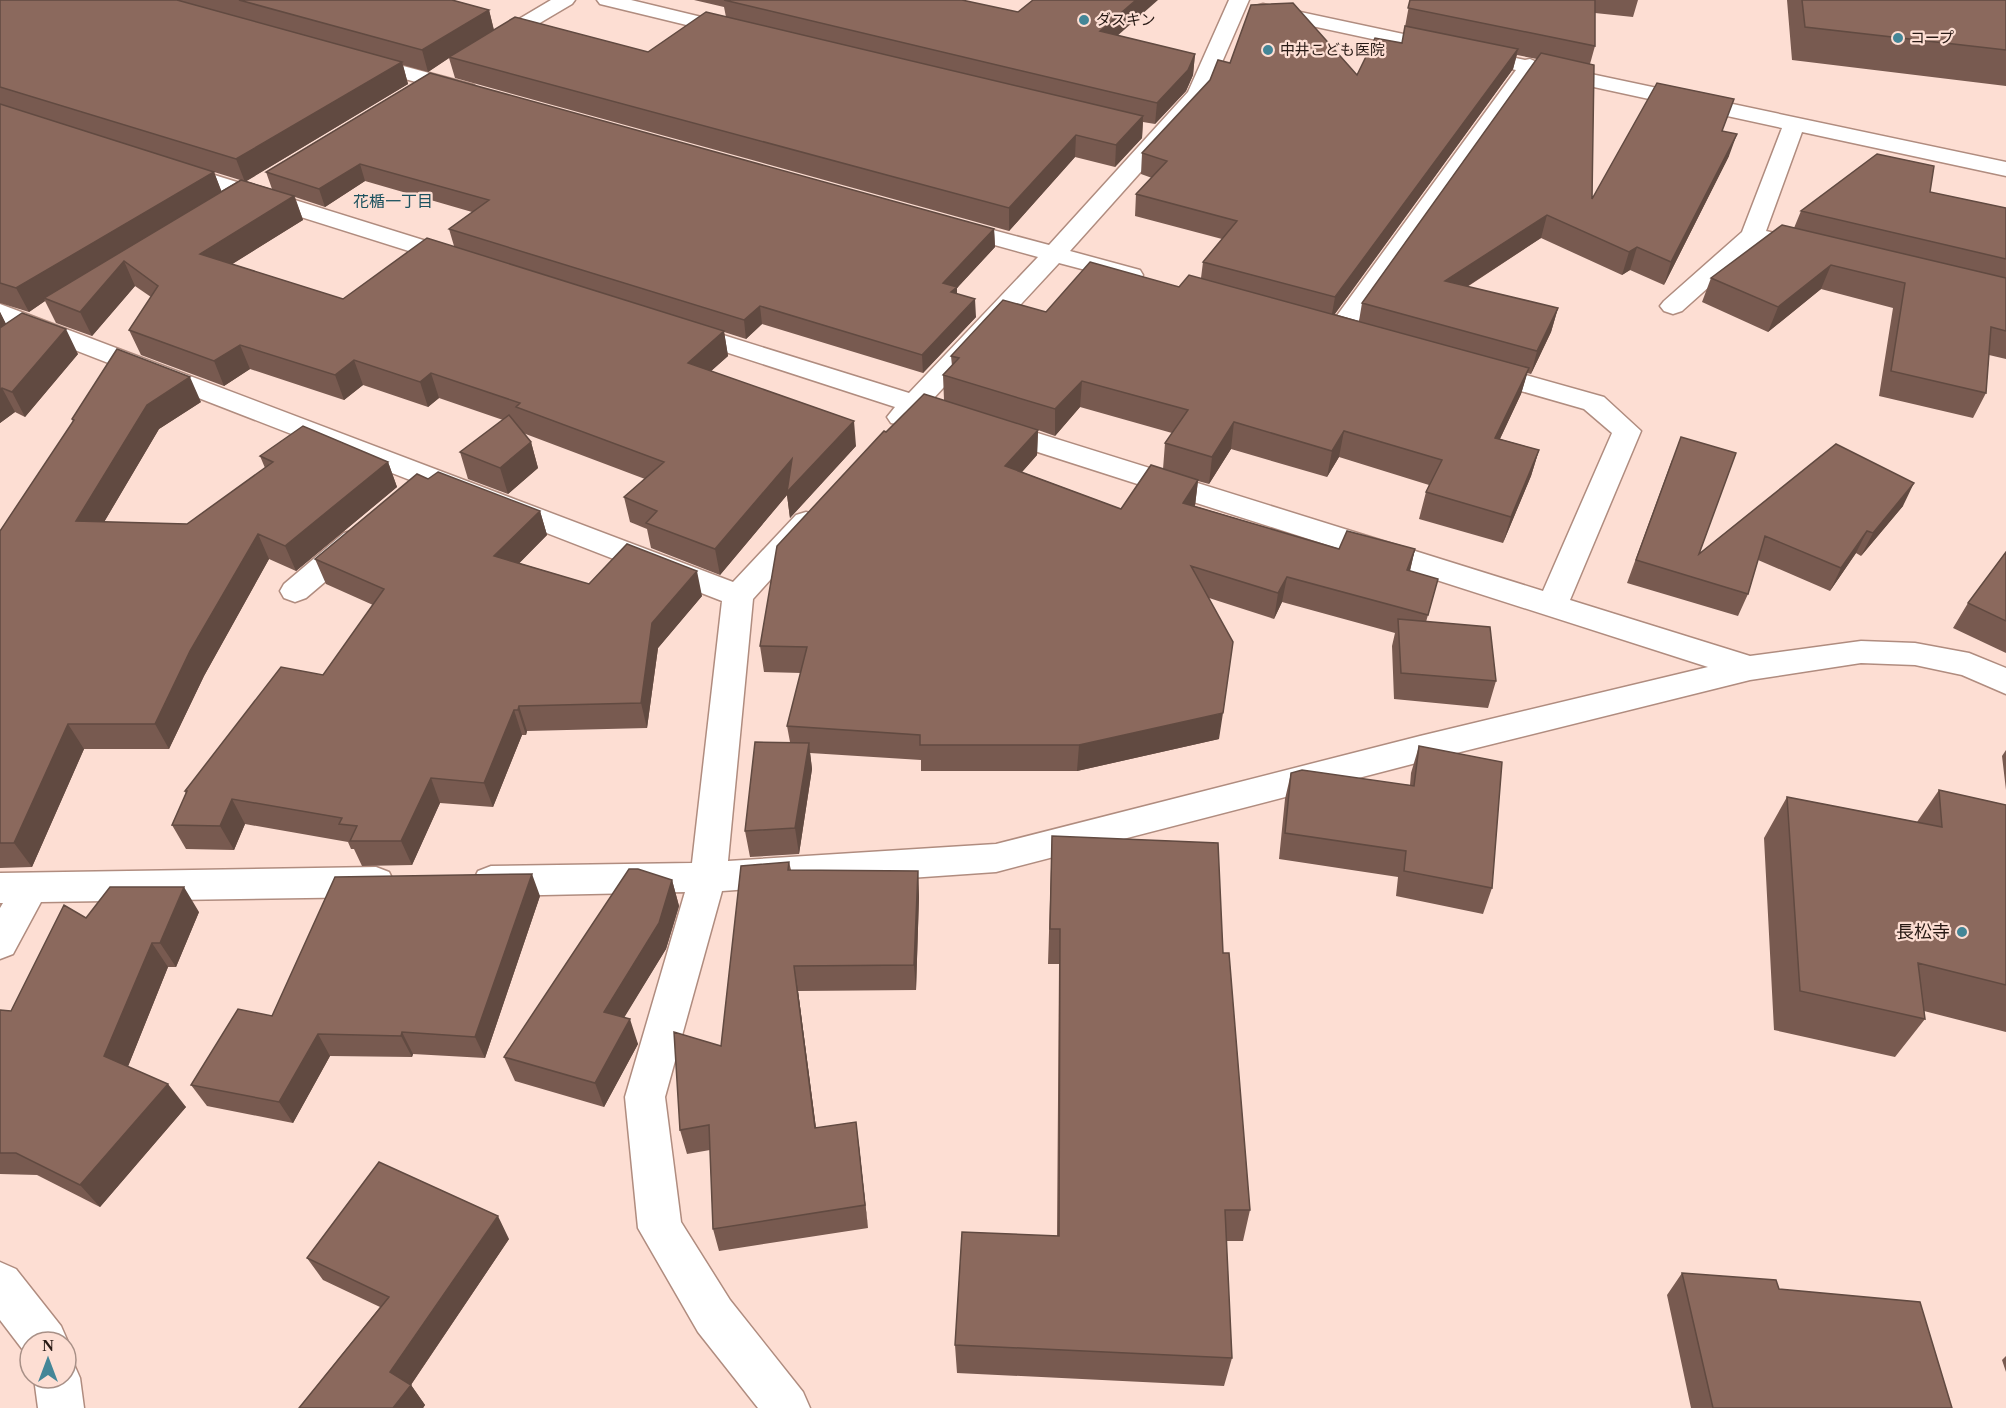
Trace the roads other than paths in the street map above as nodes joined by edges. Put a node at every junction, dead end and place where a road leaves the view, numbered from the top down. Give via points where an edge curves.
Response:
1 (565, 0) edge
2 (607, 0) edge
3 (1231, 1) edge
4 (756, 36) edge
5 (340, 55) edge
6 (1530, 65) junction
7 (430, 80) junction
8 (410, 93) edge
9 (488, 96) edge
10 (1795, 122) junction
11 (1136, 129) edge
12 (1159, 134) junction
13 (157, 164) edge
14 (2006, 169) edge
15 (927, 219) edge
16 (1753, 235) junction
17 (1054, 254) junction
18 (1834, 255) edge
19 (484, 267) edge
20 (1156, 282) edge
21 (1673, 306) dead end
22 (0, 312) edge
23 (42, 317) junction
24 (654, 321) edge
25 (1338, 332) edge
26 (8, 340) edge
27 (1461, 366) edge
28 (914, 403) junction
29 (882, 438) edge
30 (429, 477) junction
31 (826, 499) edge
32 (403, 500) edge
33 (376, 523) edge
34 (296, 591) dead end
35 (738, 596) junction
36 (1553, 604) junction
37 (1750, 668) junction
38 (2006, 682) edge
39 (708, 877) junction
40 (458, 881) edge
41 (411, 882) edge
42 (15, 888) edge
43 (0, 943) edge
44 (0, 1284) edge
45 (36, 1330) edge
46 (59, 1390) edge
47 (62, 1408) edge
48 (787, 1408) edge

1 - 7 street
2 - 4 street
3 - 6 street
3 - 12 street via 1198,94
5 - 7 street
6 - 10 street
6 - 25 street
7 - 8 street
7 - 9 street
10 - 14 street
10 - 16 street
11 - 12 street
12 - 17 street
13 - 19 street
15 - 17 street
16 - 18 street
16 - 21 street
17 - 20 street
17 - 28 street
22 - 23 street
23 - 26 street
23 - 30 street
24 - 28 street
27 - 36 street via 1594,403 1627,431
28 - 29 street
28 - 36 street
30 - 32 street
30 - 35 street
31 - 35 street
33 - 34 street
35 - 39 street
36 - 37 street
37 - 38 street via 1861,652 1915,654 1969,665
37 - 39 street via 996,858
39 - 40 street
39 - 48 street via 645,1097 660,1228 714,1316
41 - 42 street
42 - 43 street
44 - 45 street
46 - 47 street

